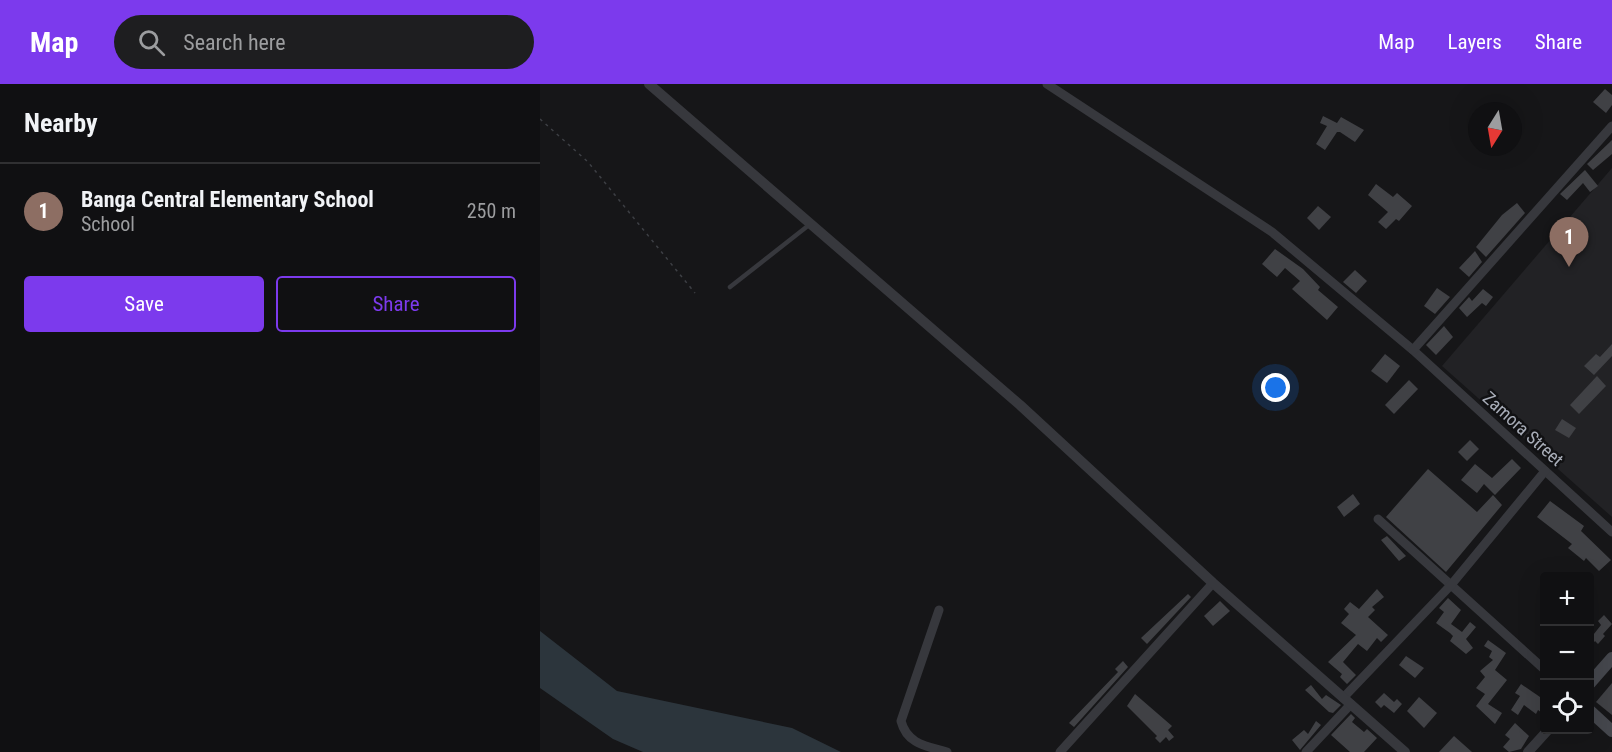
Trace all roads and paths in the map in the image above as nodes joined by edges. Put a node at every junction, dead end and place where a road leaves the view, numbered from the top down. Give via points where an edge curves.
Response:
1 (649, 84) edge
2 (1047, 84) edge
3 (540, 119) edge
4 (1612, 126) edge
5 (809, 225) junction
6 (730, 287) dead end
7 (695, 293) dead end
8 (1413, 350) junction
9 (1545, 471) junction
10 (1378, 519) dead end
11 (1612, 532) edge
12 (1213, 583) junction
13 (1451, 585) junction
14 (939, 610) dead end
15 (1612, 658) edge
16 (1540, 665) edge
17 (1593, 680) edge
18 (1347, 701) junction
19 (1594, 715) edge
20 (1612, 731) edge
21 (1544, 734) edge
22 (947, 752) edge
23 (1060, 752) edge
24 (1305, 752) edge
25 (1405, 752) edge
26 (1528, 752) edge

1 - 5 street
2 - 8 street, Zamora Street via 1261,224
3 - 7 path via 588,162
4 - 8 street
5 - 6 lane
5 - 12 street via 1020,405
8 - 9 street, Zamora Street
9 - 11 street, Zamora Street
9 - 13 street
10 - 13 street
12 - 18 street
12 - 23 street
13 - 16 street
13 - 18 street
14 - 22 street via 902,721 905,734 913,740
15 - 17 main road
18 - 24 street
18 - 25 street
19 - 20 main road
21 - 26 street

